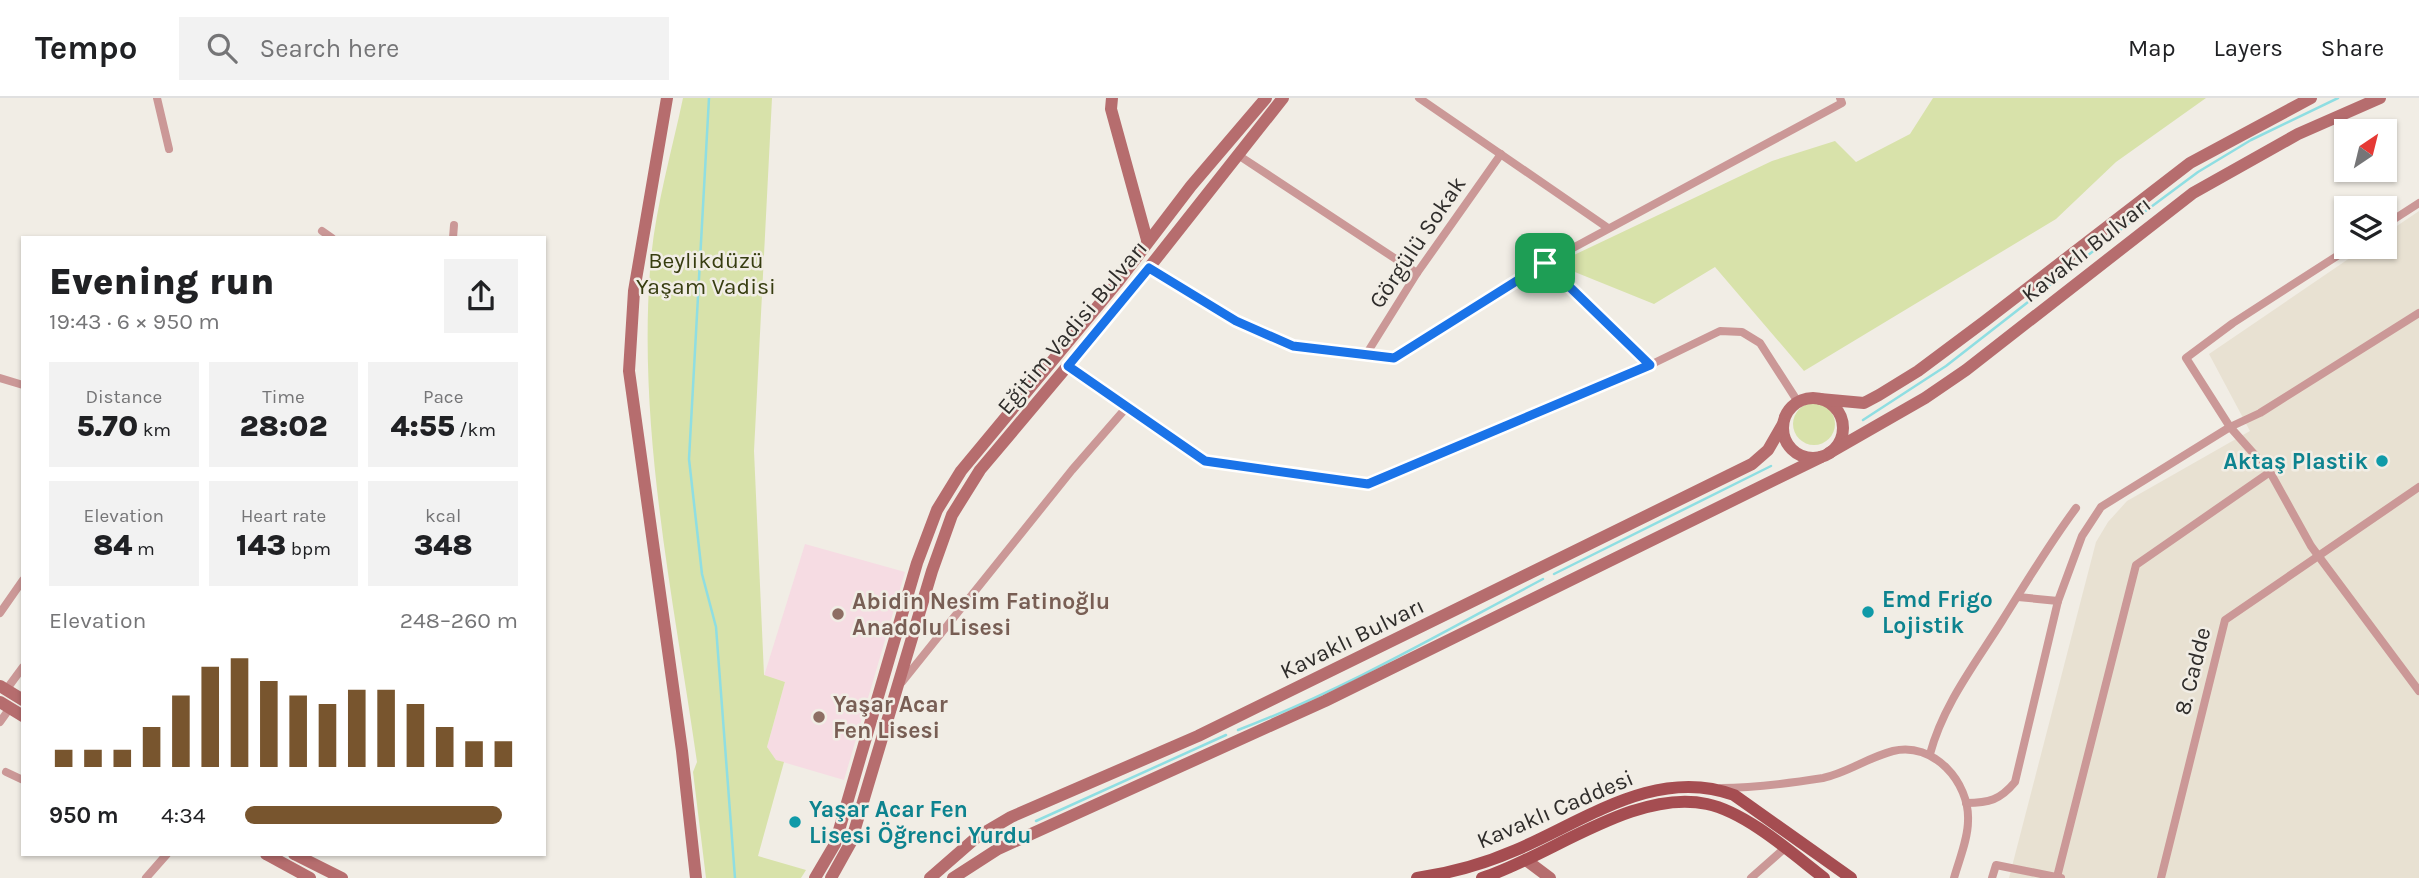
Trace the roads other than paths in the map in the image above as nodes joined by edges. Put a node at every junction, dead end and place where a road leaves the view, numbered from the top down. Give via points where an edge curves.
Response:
1 (158, 98) edge
2 (667, 98) edge
3 (1112, 98) edge
4 (1266, 98) edge
5 (1283, 98) edge
6 (1419, 98) edge
7 (1840, 98) edge
8 (2311, 98) edge
9 (2380, 98) edge
10 (169, 149) dead end
11 (1501, 154) junction
12 (1238, 155) junction
13 (2419, 203) edge
14 (2397, 217) edge
15 (454, 225) dead end
16 (1608, 228) junction
17 (323, 231) dead end
18 (329, 236) edge
19 (453, 236) edge
20 (1147, 240) junction
21 (1136, 258) junction
22 (2334, 258) edge
23 (1545, 263) junction
24 (1149, 268) junction
25 (1417, 273) junction
26 (2419, 313) edge
27 (1367, 353) junction
28 (1650, 365) junction
29 (1068, 366) junction
30 (0, 378) edge
31 (21, 384) edge
32 (1820, 399) junction
33 (1798, 402) junction
34 (1126, 408) junction
35 (1783, 424) junction
36 (2230, 427) junction
37 (1825, 455) junction
38 (2270, 472) junction
39 (2419, 487) edge
40 (2076, 508) dead end
41 (2317, 554) junction
42 (21, 583) edge
43 (2018, 597) junction
44 (2058, 601) junction
45 (0, 613) edge
46 (21, 670) edge
47 (899, 688) junction
48 (2419, 691) edge
49 (4, 696) edge
50 (21, 714) edge
51 (0, 722) edge
52 (1930, 754) junction
53 (6, 772) dead end
54 (21, 779) edge
55 (1715, 788) junction
56 (1966, 803) junction
57 (1785, 848) junction
58 (165, 856) edge
59 (269, 856) edge
60 (298, 856) edge
61 (1526, 860) junction
62 (146, 878) edge
63 (310, 878) edge
64 (342, 878) edge
65 (697, 878) edge
66 (815, 878) edge
67 (831, 878) edge
68 (930, 878) edge
69 (953, 878) edge
70 (1417, 878) edge
71 (1482, 878) edge
72 (1550, 878) edge
73 (1751, 878) edge
74 (1824, 878) edge
75 (1851, 878) edge
76 (1954, 878) edge
77 (1992, 878) edge
78 (2059, 878) edge
79 (2161, 878) edge

1 - 10 street
2 - 65 main road via 634,291 629,371
3 - 20 main road
4 - 20 main road, Eğitim Vadisi Bulvarı
5 - 12 main road, Eğitim Vadisi Bulvarı
6 - 11 street
7 - 16 street via 1842,103
8 - 32 main road, Kavaklı Bulvarı via 2190,163 1985,321 1879,396 1864,403
9 - 37 main road, Kavaklı Bulvarı via 2298,134 2193,193 1945,384
11 - 16 street
11 - 25 street, Görgülü Sokak
12 - 24 main road, Eğitim Vadisi Bulvarı
12 - 25 street
13 - 14 street
15 - 19 street
16 - 23 street
17 - 18 street
20 - 21 main road, Eğitim Vadisi Bulvarı
21 - 24 main road
21 - 66 main road, Eğitim Vadisi Bulvarı via 961,471 937,510 917,563 835,844
22 - 36 street via 2186,358
23 - 27 street via 1394,358
23 - 28 street
24 - 27 street via 1236,321 1293,346
24 - 29 main road, Eğitim Vadisi Bulvarı
25 - 27 street, Görgülü Sokak
26 - 36 street via 2260,413
28 - 33 street via 1720,331 1742,332 1760,343
28 - 34 street via 1368,484 1205,461
29 - 34 street
29 - 47 main road, Eğitim Vadisi Bulvarı via 980,470 952,515
30 - 31 street
32 - 33 main road, Kavaklı Bulvarı
32 - 37 main road via 1841,419 1841,438
33 - 35 main road, Kavaklı Bulvarı
34 - 47 street
35 - 37 main road via 1783,435 1793,451 1801,456
35 - 68 main road, Kavaklı Bulvarı via 1768,450 1752,464 1198,736 1011,817 977,837
36 - 38 street
36 - 44 street via 2101,507 2082,536
37 - 69 main road, Kavaklı Bulvarı via 1325,701 998,849
38 - 41 street
38 - 78 street via 2136,565
39 - 41 street, 8. Cadde
40 - 43 street
41 - 48 street
41 - 79 street, 8. Cadde via 2225,620
42 - 45 street
43 - 44 street
43 - 52 street via 1954,697
44 - 56 street via 2015,782 1987,804
46 - 49 street
47 - 67 main road, Eğitim Vadisi Bulvarı via 851,842
49 - 50 main road
49 - 51 street
52 - 55 street via 1895,750 1824,777
52 - 56 street via 1948,769
53 - 54 street
55 - 70 main road, Kavaklı Caddesi via 1672,788 1635,795 1515,851 1464,869
55 - 75 main road, Kavaklı Caddesi via 1752,806
56 - 76 street via 1968,822
57 - 61 main road, Kavaklı Caddesi via 1735,815 1708,804 1682,802 1645,808
57 - 73 street
57 - 74 main road, Kavaklı Caddesi
58 - 62 street
59 - 63 main road
60 - 64 main road
61 - 71 main road, Kavaklı Caddesi
61 - 72 main road
77 - 78 street via 1996,865

